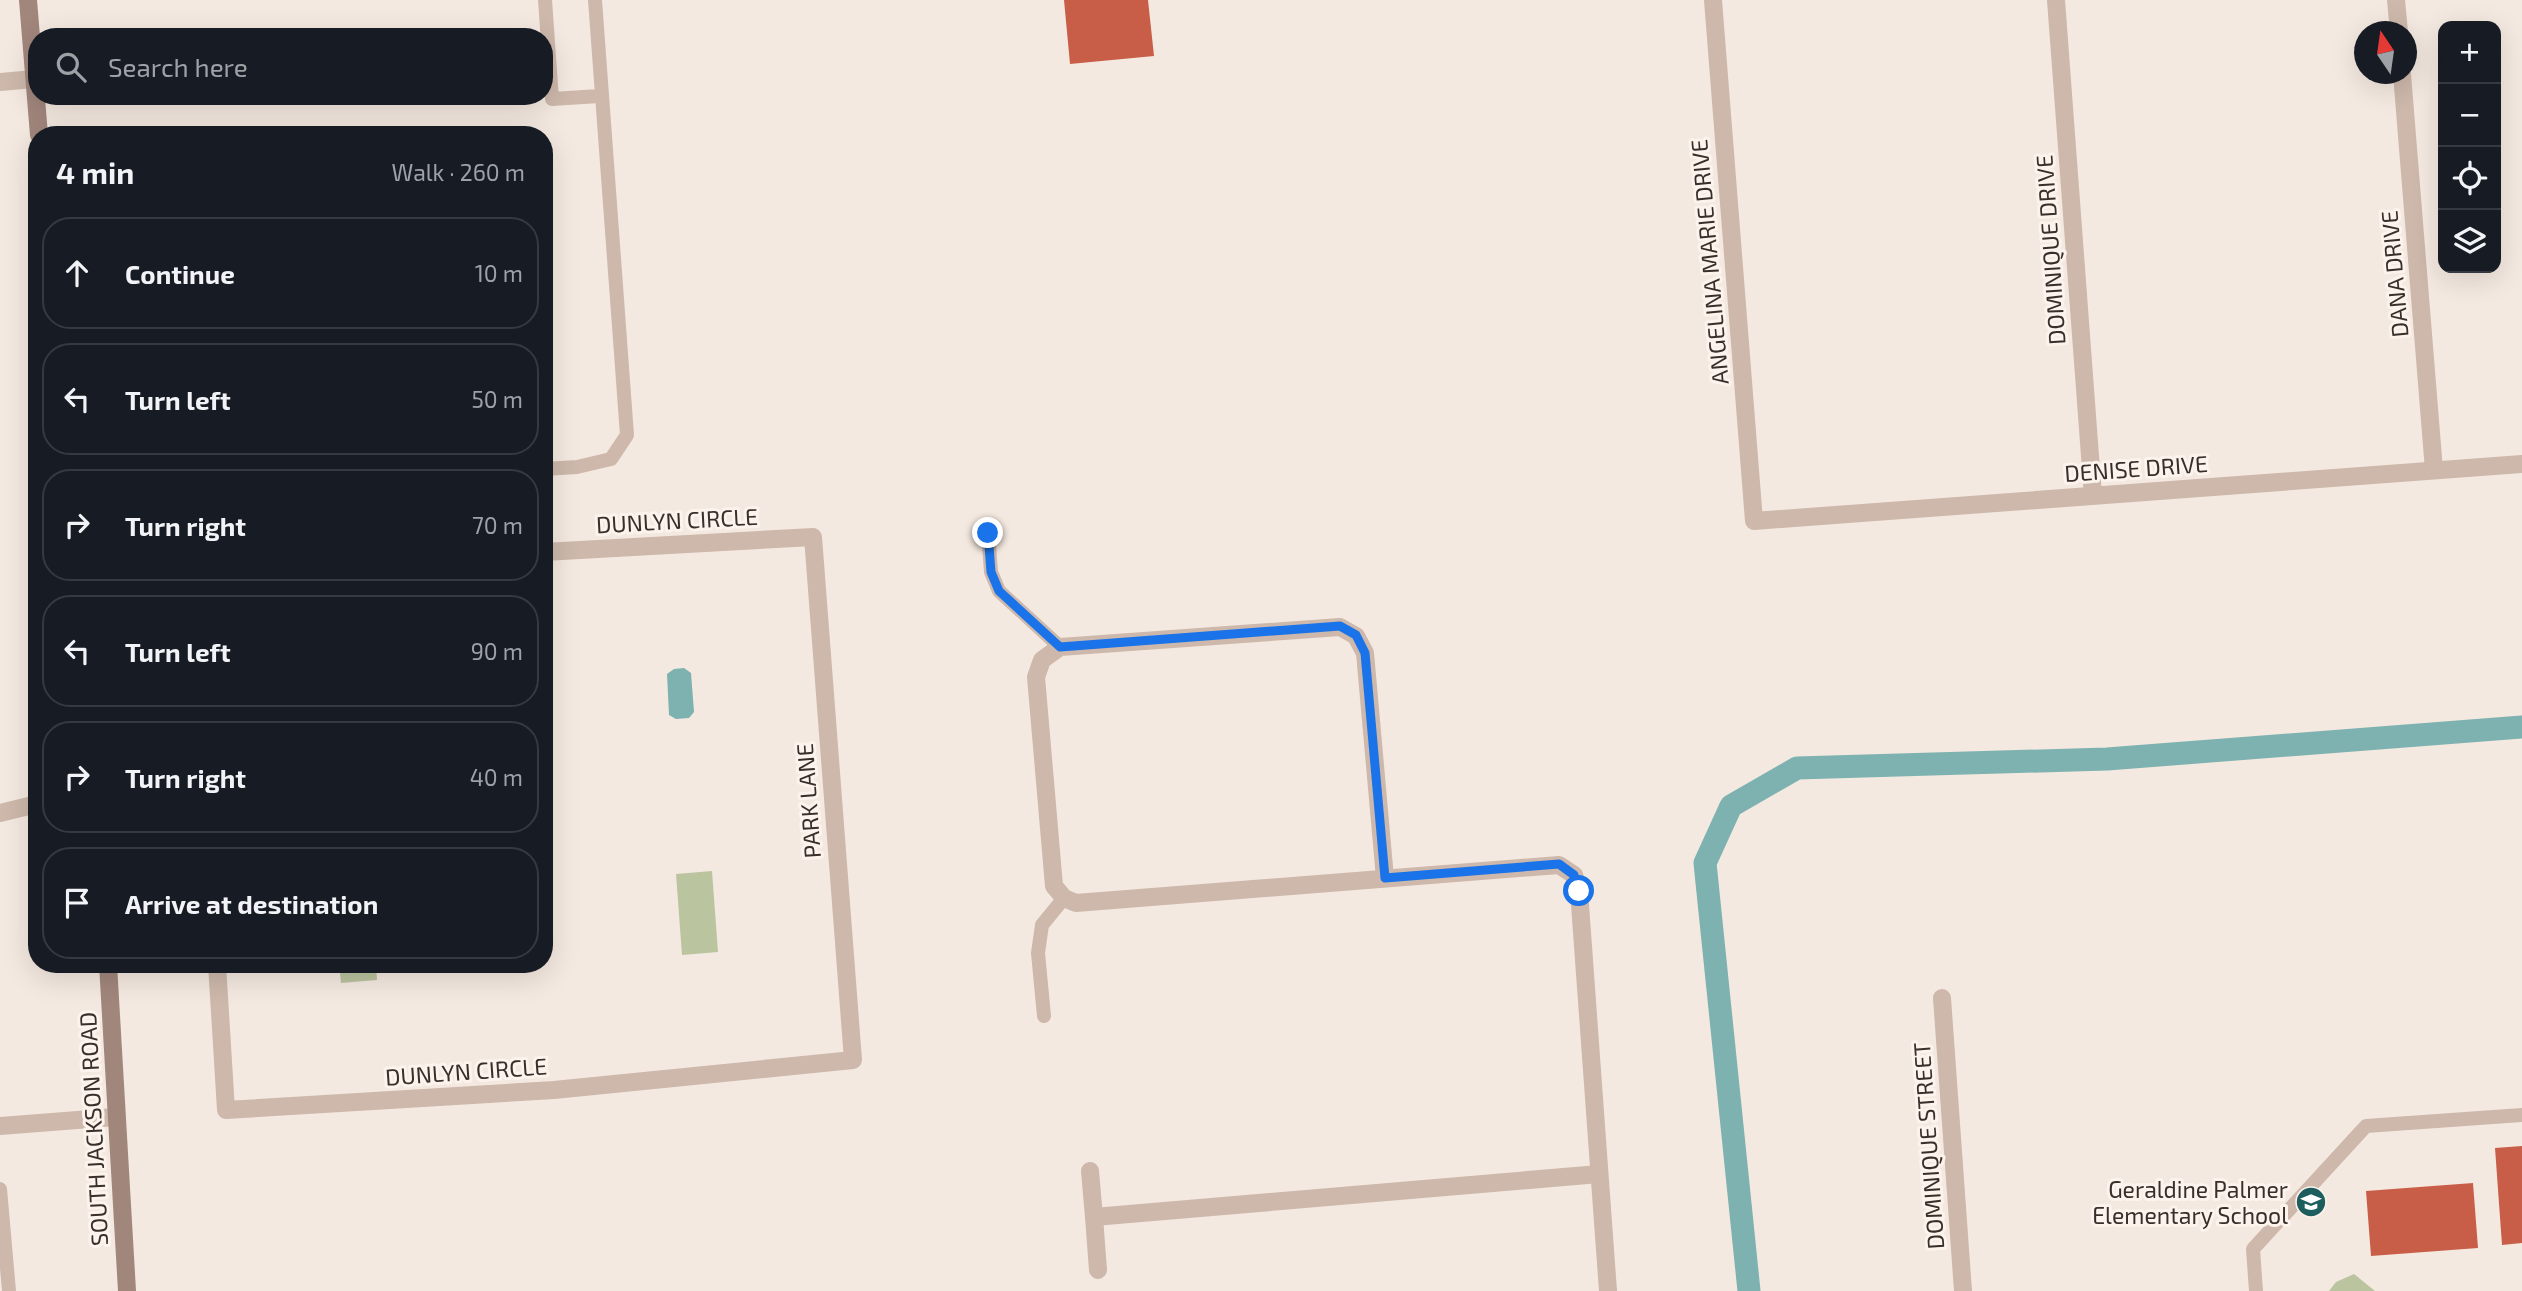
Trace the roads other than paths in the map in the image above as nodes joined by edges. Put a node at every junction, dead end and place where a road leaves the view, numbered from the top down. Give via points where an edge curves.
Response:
1 (27, 0) edge
2 (545, 0) edge
3 (594, 0) edge
4 (1713, 0) edge
5 (2056, 0) edge
6 (2396, 0) edge
7 (2398, 21) edge
8 (29, 28) edge
9 (547, 28) edge
10 (28, 80) edge
11 (0, 82) edge
12 (2403, 84) edge
13 (599, 96) junction
14 (553, 99) edge
15 (36, 105) edge
16 (38, 126) edge
17 (2522, 464) edge
18 (553, 468) edge
19 (2434, 470) junction
20 (2093, 496) junction
21 (1754, 521) joint
22 (988, 533) dead end
23 (813, 537) joint
24 (553, 551) edge
25 (1060, 647) junction
26 (28, 806) edge
27 (0, 813) edge
28 (1385, 878) junction
29 (1064, 898) junction
30 (108, 973) edge
31 (218, 973) edge
32 (1942, 998) dead end
33 (1044, 1016) dead end
34 (853, 1060) joint
35 (2522, 1115) edge
36 (116, 1117) junction
37 (0, 1126) edge
38 (1090, 1171) dead end
39 (1599, 1174) junction
40 (0, 1189) edge
41 (1094, 1217) junction
42 (1098, 1270) dead end
43 (9, 1291) edge
44 (127, 1291) edge
45 (1608, 1291) edge
46 (1963, 1291) edge
47 (2256, 1291) edge

1 - 8 main road
2 - 9 lane
3 - 13 lane via 601,55
4 - 21 street, ANGELINA MARIE DRIVE
5 - 20 street, DOMINIQUE DRIVE
6 - 7 street
10 - 11 street
12 - 19 street, DANA DRIVE
13 - 14 lane
13 - 18 lane via 628,436 611,459
15 - 16 main road
17 - 19 street, DENISE DRIVE
19 - 20 street, DENISE DRIVE
20 - 21 street, DENISE DRIVE
22 - 25 lane via 991,572 999,591
23 - 24 street, DUNLYN CIRCLE
23 - 34 street, PARK LANE
25 - 28 street via 1340,626 1356,635 1365,653
25 - 29 street via 1042,660 1036,677 1054,886
26 - 27 street
28 - 29 street via 1076,903
28 - 39 street via 1559,864 1574,875 1579,891
29 - 33 lane via 1042,925 1038,953
30 - 36 main road, SOUTH JACKSON ROAD
31 - 34 street, DUNLYN CIRCLE via 226,1110 554,1090
32 - 46 street, DOMINIQUE STREET
35 - 47 lane via 2366,1126 2253,1249
36 - 37 street
36 - 44 main road, SOUTH JACKSON ROAD
38 - 41 street
39 - 41 street
39 - 45 street
40 - 43 lane
41 - 42 street

